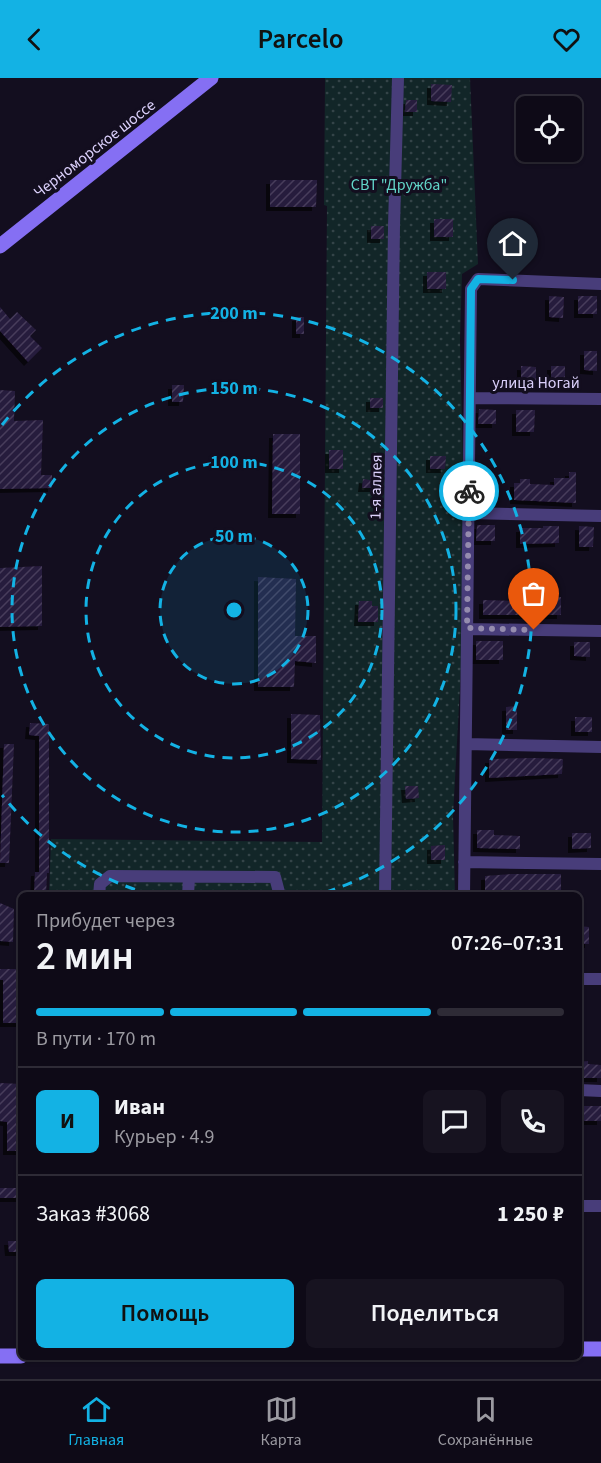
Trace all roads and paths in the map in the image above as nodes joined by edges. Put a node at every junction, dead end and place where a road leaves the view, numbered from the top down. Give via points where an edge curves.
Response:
1 (211, 78) edge
2 (398, 78) edge
3 (0, 246) edge
4 (601, 284) edge
5 (470, 398) junction
6 (601, 399) edge
7 (468, 513) junction
8 (601, 516) edge
9 (467, 628) junction
10 (601, 631) edge
11 (466, 744) junction
12 (601, 747) edge
13 (464, 862) junction
14 (601, 864) edge
15 (189, 877) junction
16 (99, 892) edge
17 (188, 892) edge
18 (279, 892) edge
19 (385, 892) edge
20 (464, 892) edge
21 (582, 979) edge
22 (601, 979) edge
23 (582, 1090) edge
24 (601, 1091) edge
25 (582, 1206) edge
26 (601, 1206) edge
27 (582, 1349) edge
28 (601, 1349) edge
29 (0, 1356) edge
30 (18, 1356) edge

1 - 3 main road, Черноморское шоссе
2 - 19 street, 1-я аллея
4 - 5 street via 478,279 471,289
5 - 6 street, улица Ногай
5 - 7 street
7 - 8 street
7 - 9 street
9 - 10 street
9 - 11 street
11 - 12 street
11 - 13 street
13 - 14 street
13 - 20 street
15 - 16 street via 110,876 100,884
15 - 17 street
15 - 18 street via 275,877
21 - 22 street
23 - 24 street
25 - 26 street
27 - 28 main road
29 - 30 main road

